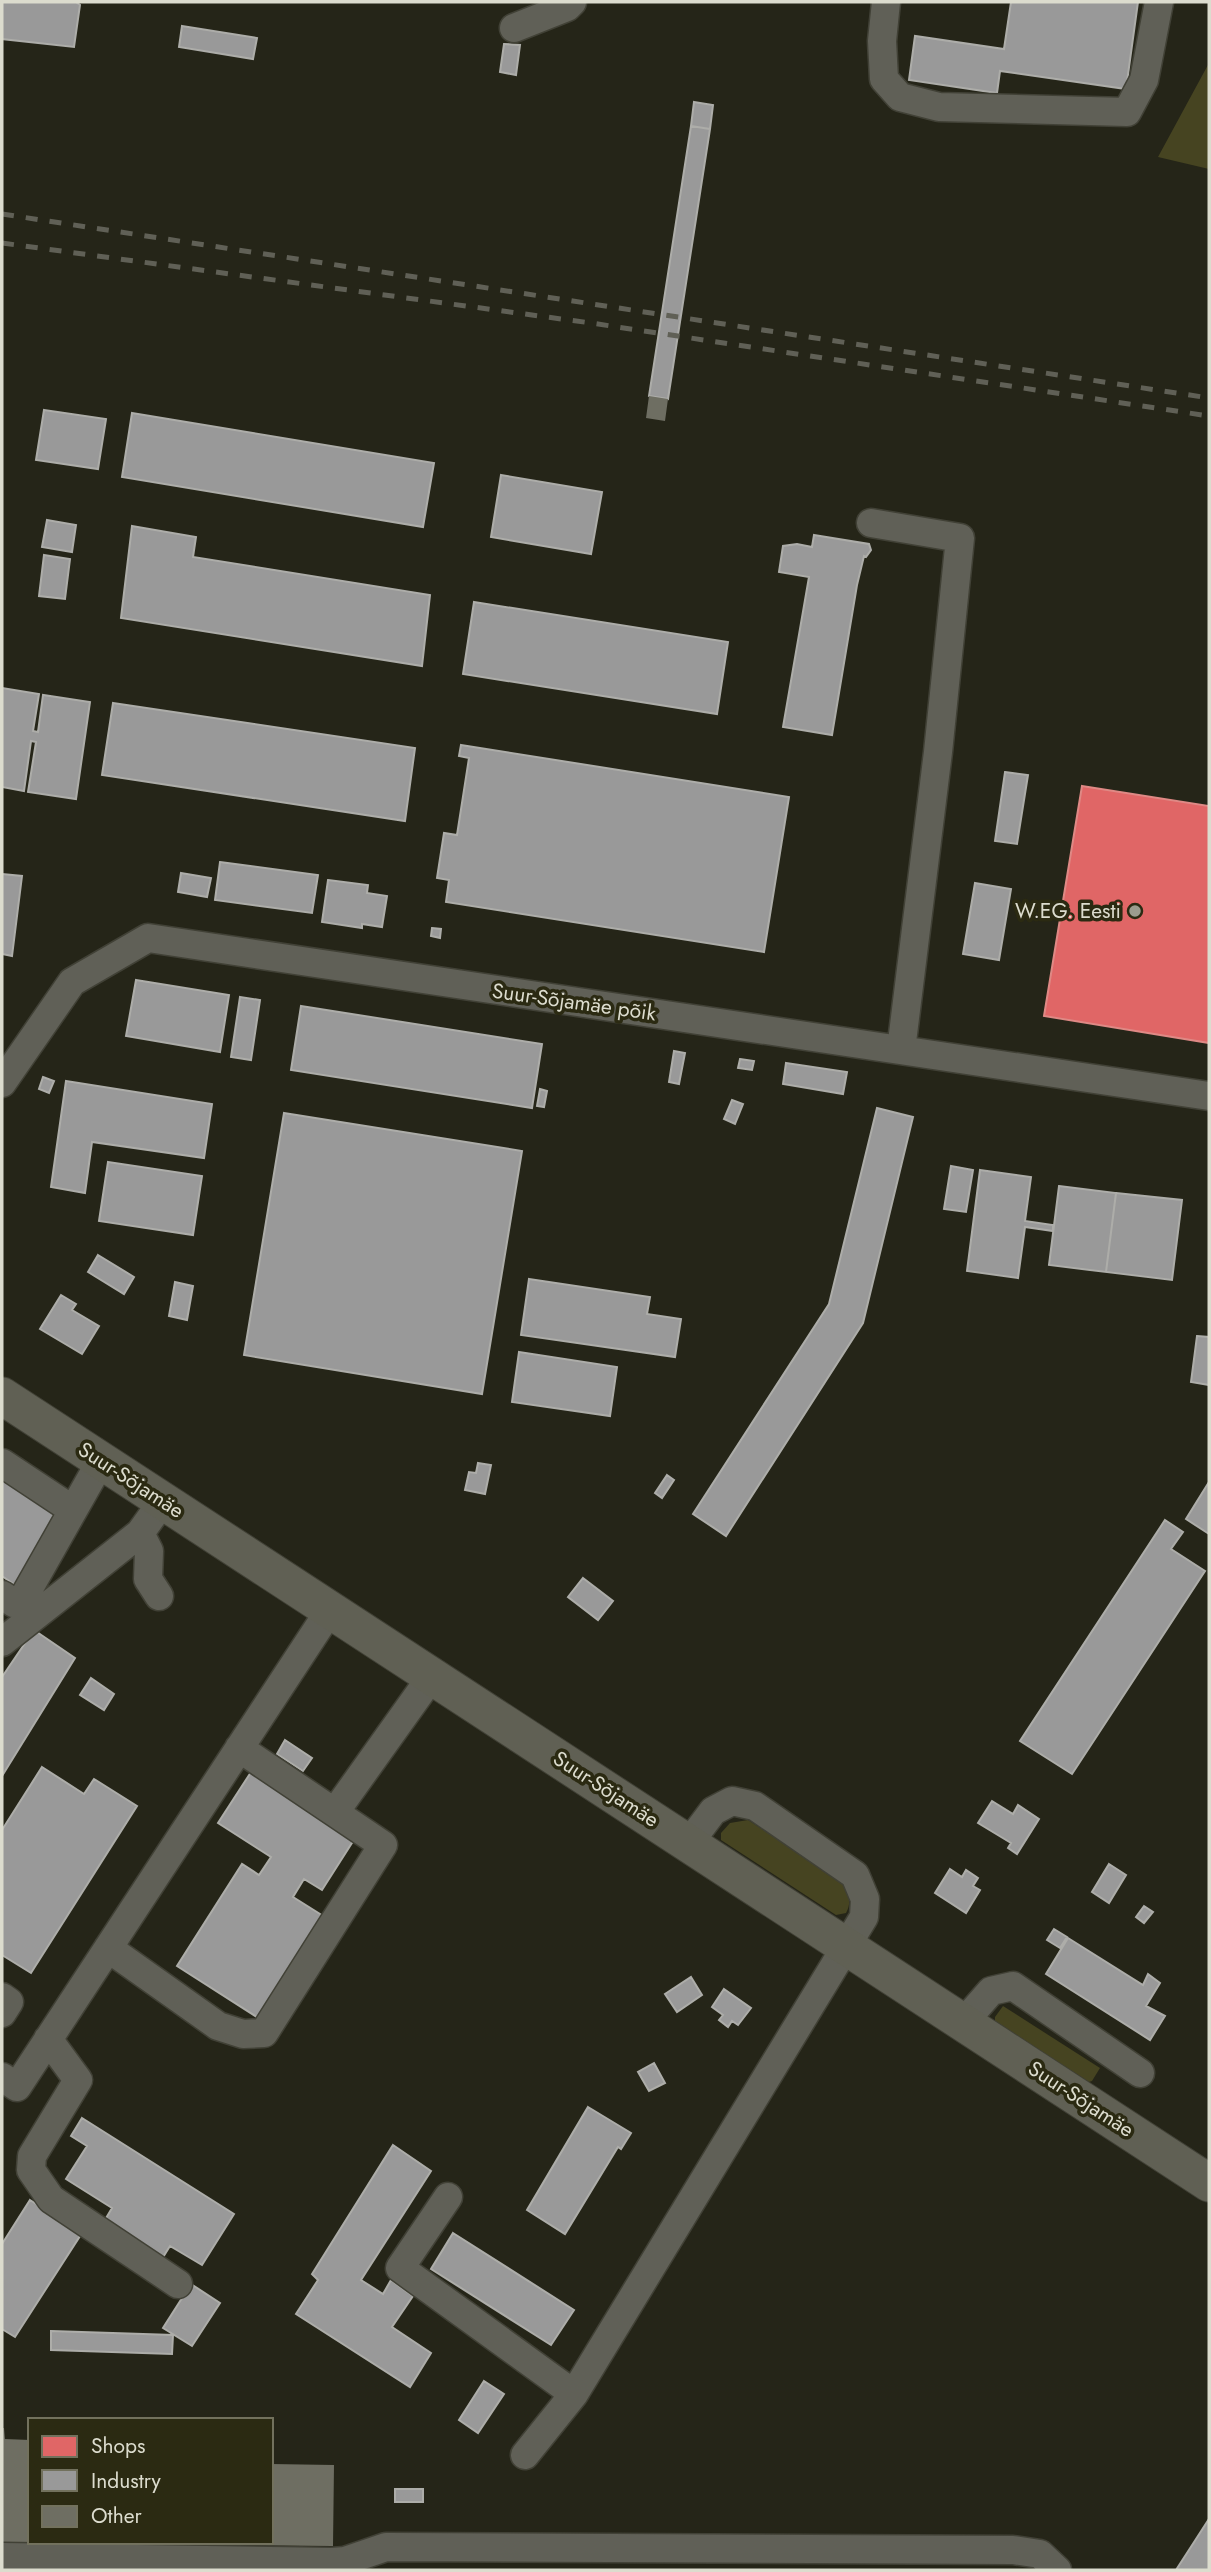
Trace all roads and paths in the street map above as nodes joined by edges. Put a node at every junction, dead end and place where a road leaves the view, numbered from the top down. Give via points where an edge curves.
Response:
1 (572, 2) edge
2 (886, 2) edge
3 (1159, 2) edge
4 (514, 28) dead end
5 (871, 523) dead end
6 (901, 1050) junction
7 (2, 1083) edge
8 (1209, 1096) edge
9 (2, 1396) edge
10 (101, 1461) junction
11 (2, 1463) edge
12 (163, 1501) junction
13 (73, 1510) junction
14 (140, 1533) junction
15 (2, 1595) edge
16 (159, 1596) dead end
17 (330, 1610) junction
18 (2, 1642) edge
19 (432, 1676) junction
20 (239, 1748) junction
21 (335, 1812) junction
22 (689, 1843) junction
23 (847, 1947) junction
24 (108, 1948) junction
25 (2, 1997) edge
26 (2, 2013) edge
27 (963, 2022) junction
28 (48, 2039) junction
29 (1140, 2073) dead end
30 (2, 2079) edge
31 (1209, 2183) edge
32 (448, 2197) dead end
33 (178, 2284) dead end
34 (574, 2394) junction
35 (525, 2455) dead end
36 (2, 2557) edge
37 (1057, 2570) edge

1 - 4 street
2 - 3 street via 884,79 900,97 939,107 1127,113 1144,80
5 - 6 street via 960,538
6 - 7 street, Suur-Sõjamäe põik via 148,938 72,982
6 - 8 street, Suur-Sõjamäe põik
9 - 10 main road, Suur-Sõjamäe
10 - 12 main road, Suur-Sõjamäe
10 - 13 street
11 - 13 street
12 - 14 street
12 - 17 main road, Suur-Sõjamäe
13 - 15 street via 24,1597 14,1603
14 - 16 street via 149,1551 148,1578
14 - 18 street
17 - 19 main road, Suur-Sõjamäe
17 - 20 street
19 - 21 street
19 - 22 main road, Suur-Sõjamäe
20 - 21 street
20 - 24 street
21 - 24 street via 383,1845 264,2033 243,2034 218,2026
22 - 23 main road, Suur-Sõjamäe
22 - 23 street via 713,1811 732,1801 755,1806 855,1875 865,1899 864,1917
23 - 27 main road, Suur-Sõjamäe
23 - 34 street
24 - 28 street
25 - 26 street via 9,2002
27 - 29 street via 991,1991 1013,1986
27 - 31 main road, Suur-Sõjamäe
28 - 30 street via 17,2087
28 - 33 street via 78,2080 32,2156 32,2170 51,2199
32 - 34 street via 400,2268
34 - 35 street
36 - 37 street via 345,2561 386,2547 1013,2550 1040,2554

